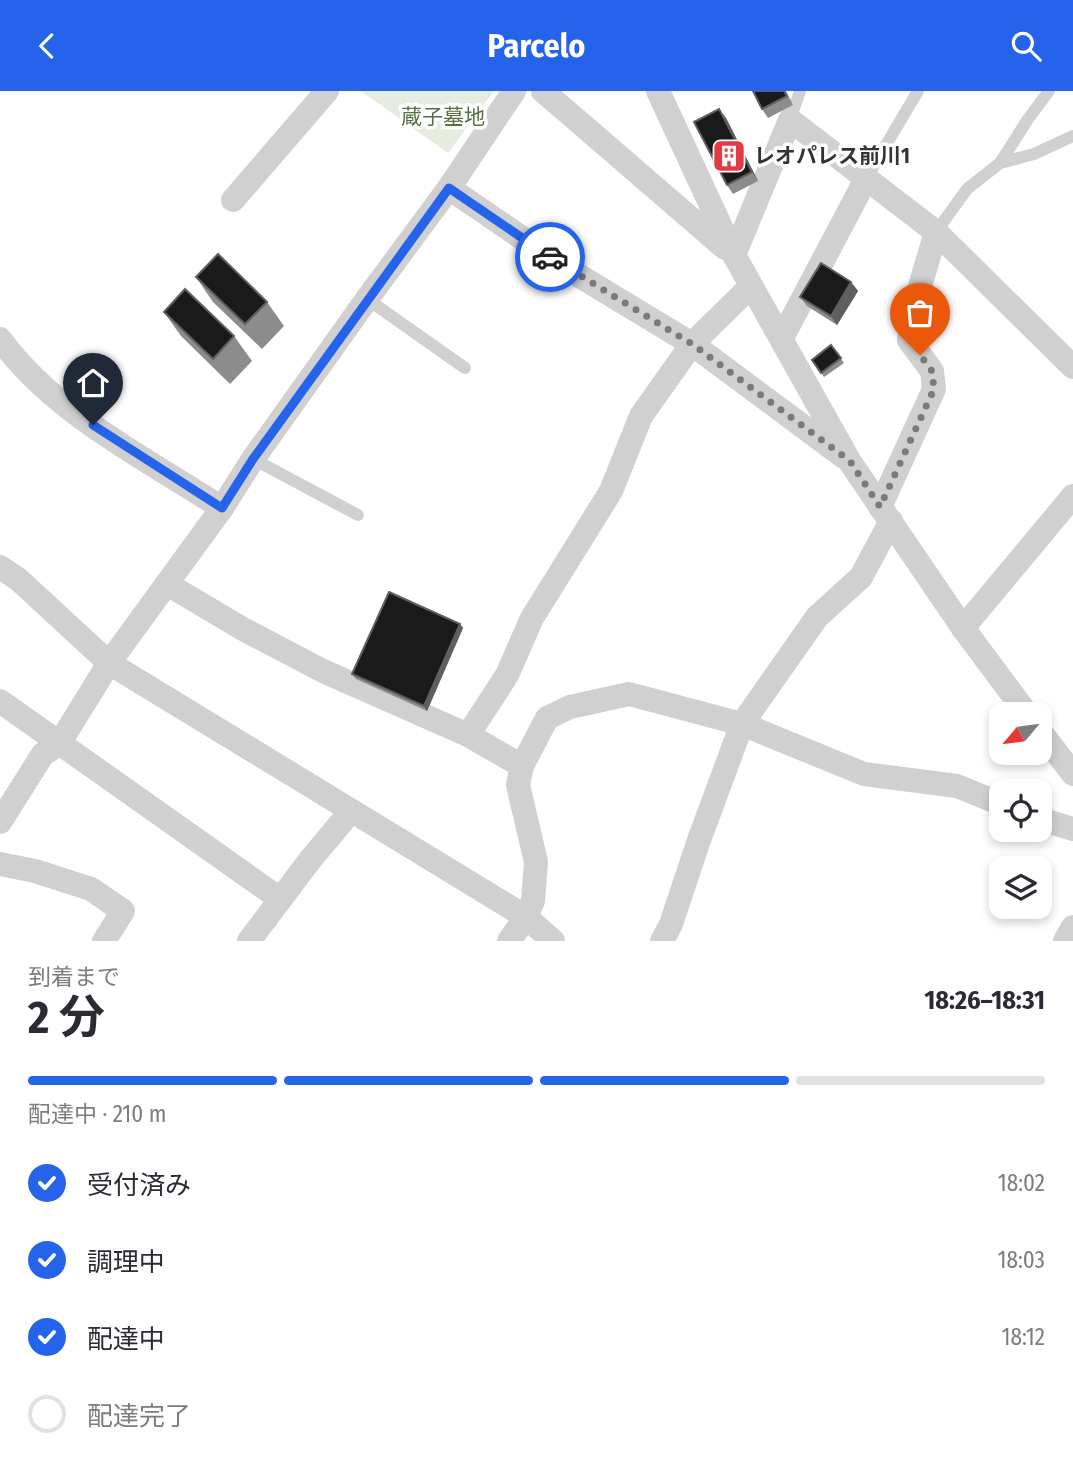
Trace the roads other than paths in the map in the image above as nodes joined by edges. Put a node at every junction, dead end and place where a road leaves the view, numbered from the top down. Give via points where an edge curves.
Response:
1 (327, 91) edge
2 (514, 91) edge
3 (543, 91) edge
4 (658, 91) edge
5 (800, 91) edge
6 (918, 91) edge
7 (1049, 91) edge
8 (790, 120) junction
9 (1073, 136) edge
10 (1000, 163) junction
11 (867, 177) junction
12 (449, 188) junction
13 (233, 200) dead end
14 (936, 232) junction
15 (734, 255) junction
16 (750, 287) junction
17 (367, 299) junction
18 (782, 338) junction
19 (0, 339) edge
20 (692, 344) junction
21 (1073, 367) edge
22 (465, 368) dead end
23 (253, 459) junction
24 (850, 461) junction
25 (1073, 496) edge
26 (222, 508) junction
27 (885, 514) junction
28 (358, 515) dead end
29 (0, 567) edge
30 (167, 584) junction
31 (963, 628) junction
32 (109, 663) junction
33 (0, 701) edge
34 (1018, 702) edge
35 (742, 724) junction
36 (468, 735) junction
37 (59, 744) junction
38 (1052, 747) edge
39 (522, 767) junction
40 (1073, 774) edge
41 (989, 798) edge
42 (351, 811) junction
43 (0, 822) edge
44 (1052, 823) edge
45 (1073, 829) edge
46 (0, 864) edge
47 (281, 899) junction
48 (526, 917) junction
49 (1073, 927) edge
50 (104, 941) edge
51 (249, 941) edge
52 (509, 941) edge
53 (553, 941) edge
54 (662, 941) edge
55 (1065, 941) edge

1 - 13 street
2 - 12 street
3 - 15 street
4 - 15 street
5 - 8 lane
6 - 11 lane
7 - 10 lane
8 - 11 street
8 - 15 street
9 - 10 lane
10 - 14 lane via 967,188
11 - 14 street
11 - 18 street
12 - 17 street
12 - 20 street
14 - 21 street
14 - 27 street via 909,340 932,371 934,389
15 - 16 street
16 - 18 street
16 - 20 street
17 - 22 lane
17 - 23 street
18 - 24 street
19 - 26 street via 14,358 74,412
20 - 24 street
20 - 36 street via 641,416 611,491
23 - 26 street
23 - 28 lane
24 - 27 street
25 - 31 street
26 - 30 street
27 - 31 street
27 - 35 street via 861,577 817,617
29 - 32 street
30 - 32 street
30 - 36 street via 323,671
31 - 34 street
32 - 37 street
32 - 42 street
33 - 37 street
35 - 39 street via 629,694 570,707 547,718
35 - 41 street via 864,774 957,786
35 - 54 street
36 - 39 street
37 - 43 street via 43,754
37 - 47 street
38 - 40 street
39 - 48 street via 518,785 536,862 533,901
42 - 47 street
42 - 48 street
44 - 45 street
46 - 50 street via 91,889 123,911
47 - 51 street
48 - 52 street
48 - 53 street
49 - 55 street

